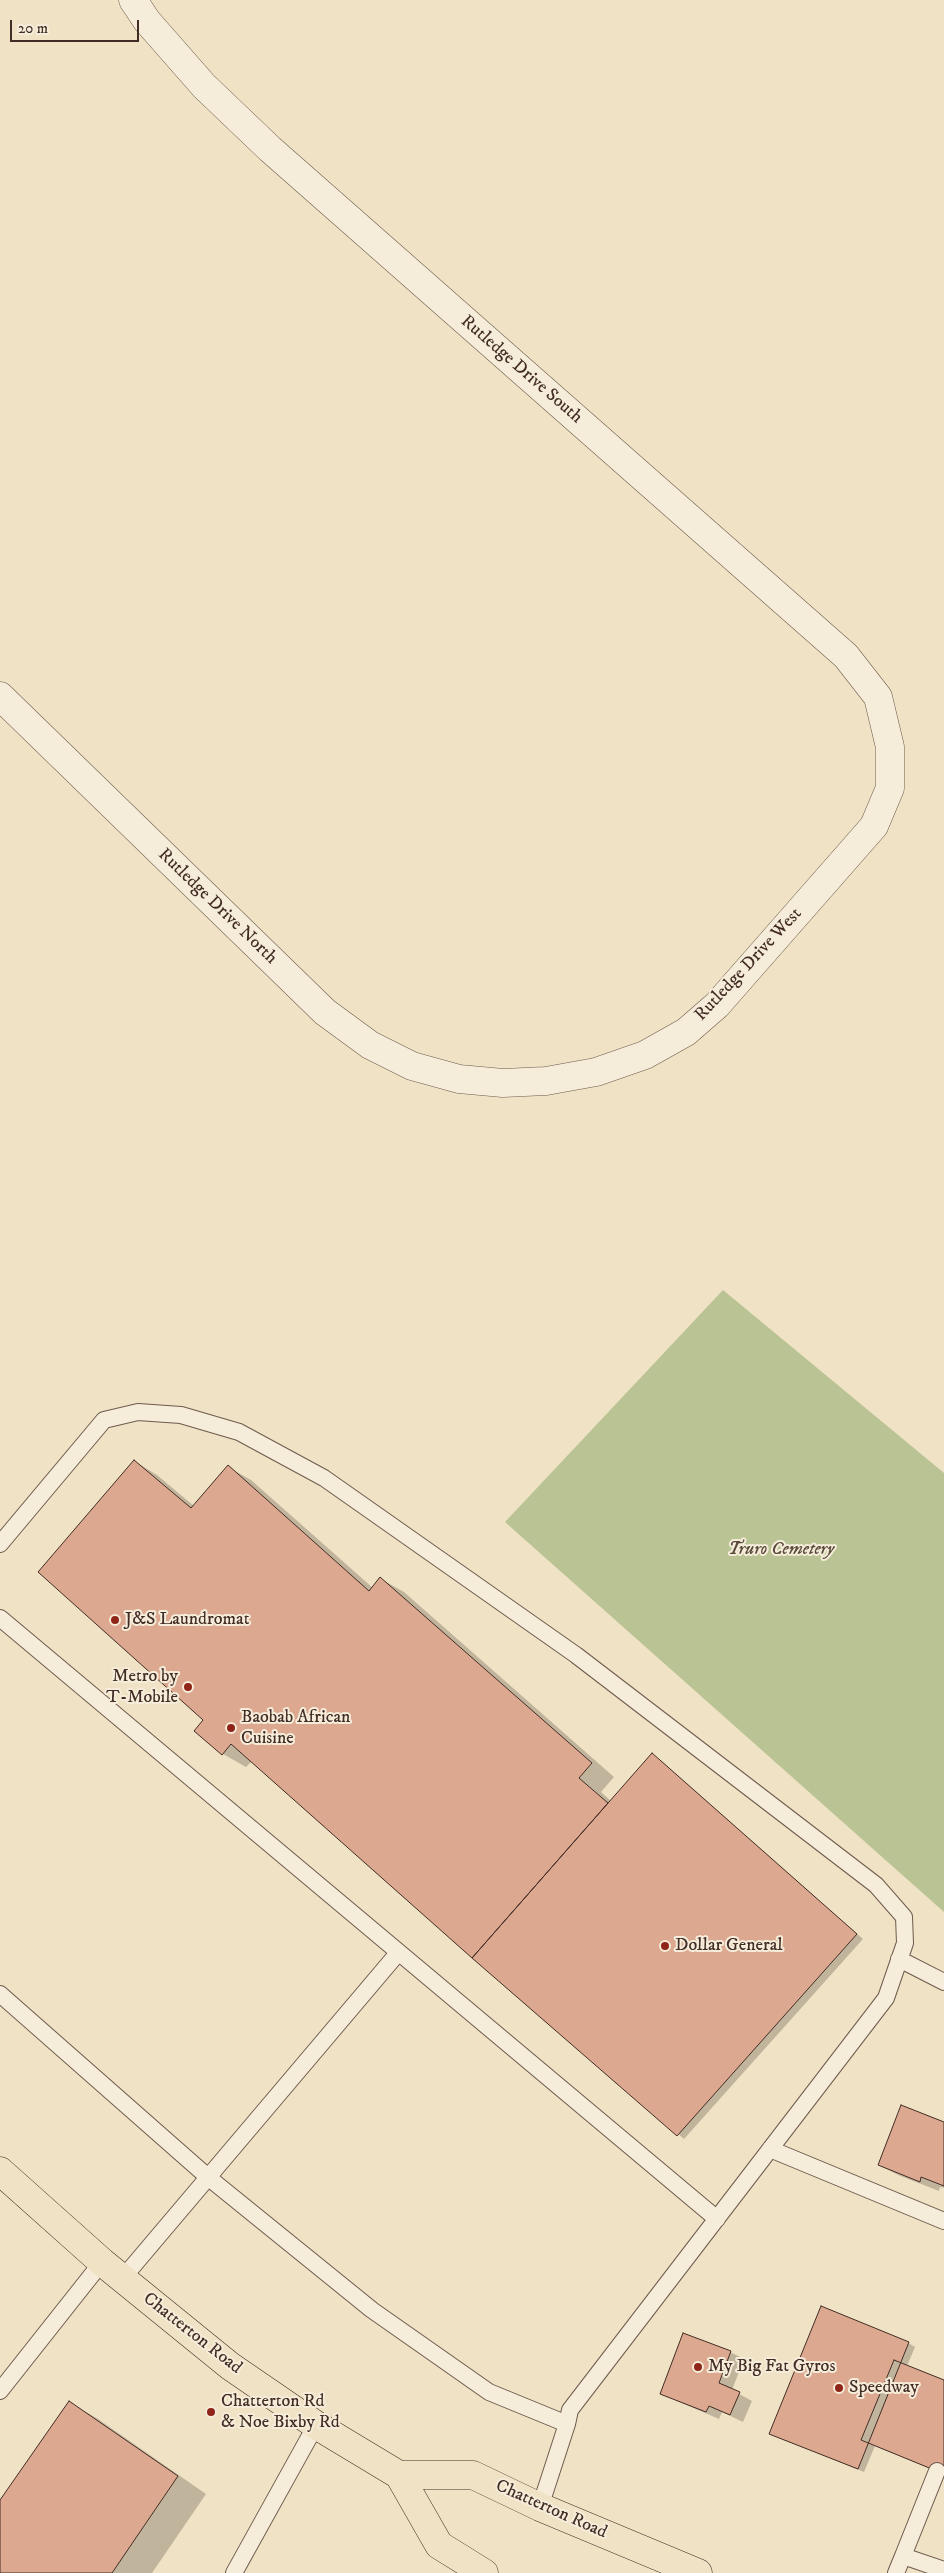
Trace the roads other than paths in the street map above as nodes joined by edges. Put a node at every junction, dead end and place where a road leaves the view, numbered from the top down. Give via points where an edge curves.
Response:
1 (133, 0) edge
2 (0, 696) edge
3 (890, 747) joint
4 (459, 1078) joint
5 (0, 1544) edge
6 (0, 1618) edge
7 (398, 1953) junction
8 (900, 1959) junction
9 (944, 1982) edge
10 (0, 1994) edge
11 (770, 2149) junction
12 (0, 2171) edge
13 (209, 2178) junction
14 (716, 2219) junction
15 (944, 2221) edge
16 (112, 2271) junction
17 (0, 2391) edge
18 (568, 2424) junction
19 (316, 2426) junction
20 (937, 2471) dead end
21 (399, 2476) junction
22 (540, 2507) junction
23 (903, 2556) junction
24 (944, 2570) edge
25 (234, 2573) edge
26 (484, 2573) edge
27 (698, 2573) edge
28 (896, 2573) edge

1 - 3 street, Rutledge Drive South via 147,21 204,86 270,149 846,656 878,697
2 - 4 street, Rutledge Drive North via 325,1012 370,1045 412,1066
3 - 4 street, Rutledge Drive West via 890,788 874,826 716,1005 686,1032 645,1055 596,1072 546,1081 503,1084
5 - 8 lane via 104,1420 138,1412 181,1415 238,1432 324,1478 576,1656 876,1884 904,1916 905,1943
6 - 7 lane
7 - 13 lane
7 - 14 lane
8 - 9 lane
8 - 11 lane via 886,1998
10 - 13 lane
11 - 14 lane
11 - 15 lane
12 - 16 main road, Chatterton Road
13 - 16 lane
13 - 18 lane via 372,2310 489,2392
14 - 18 lane via 570,2410
16 - 17 lane
16 - 19 main road, Chatterton Road via 230,2366
18 - 22 lane
19 - 21 main road, Chatterton Road
19 - 25 lane
20 - 23 lane
21 - 22 main road, Chatterton Road via 473,2475
21 - 26 main road, Chatterton Road via 439,2545
22 - 27 main road, Chatterton Road
23 - 24 lane
23 - 28 lane

